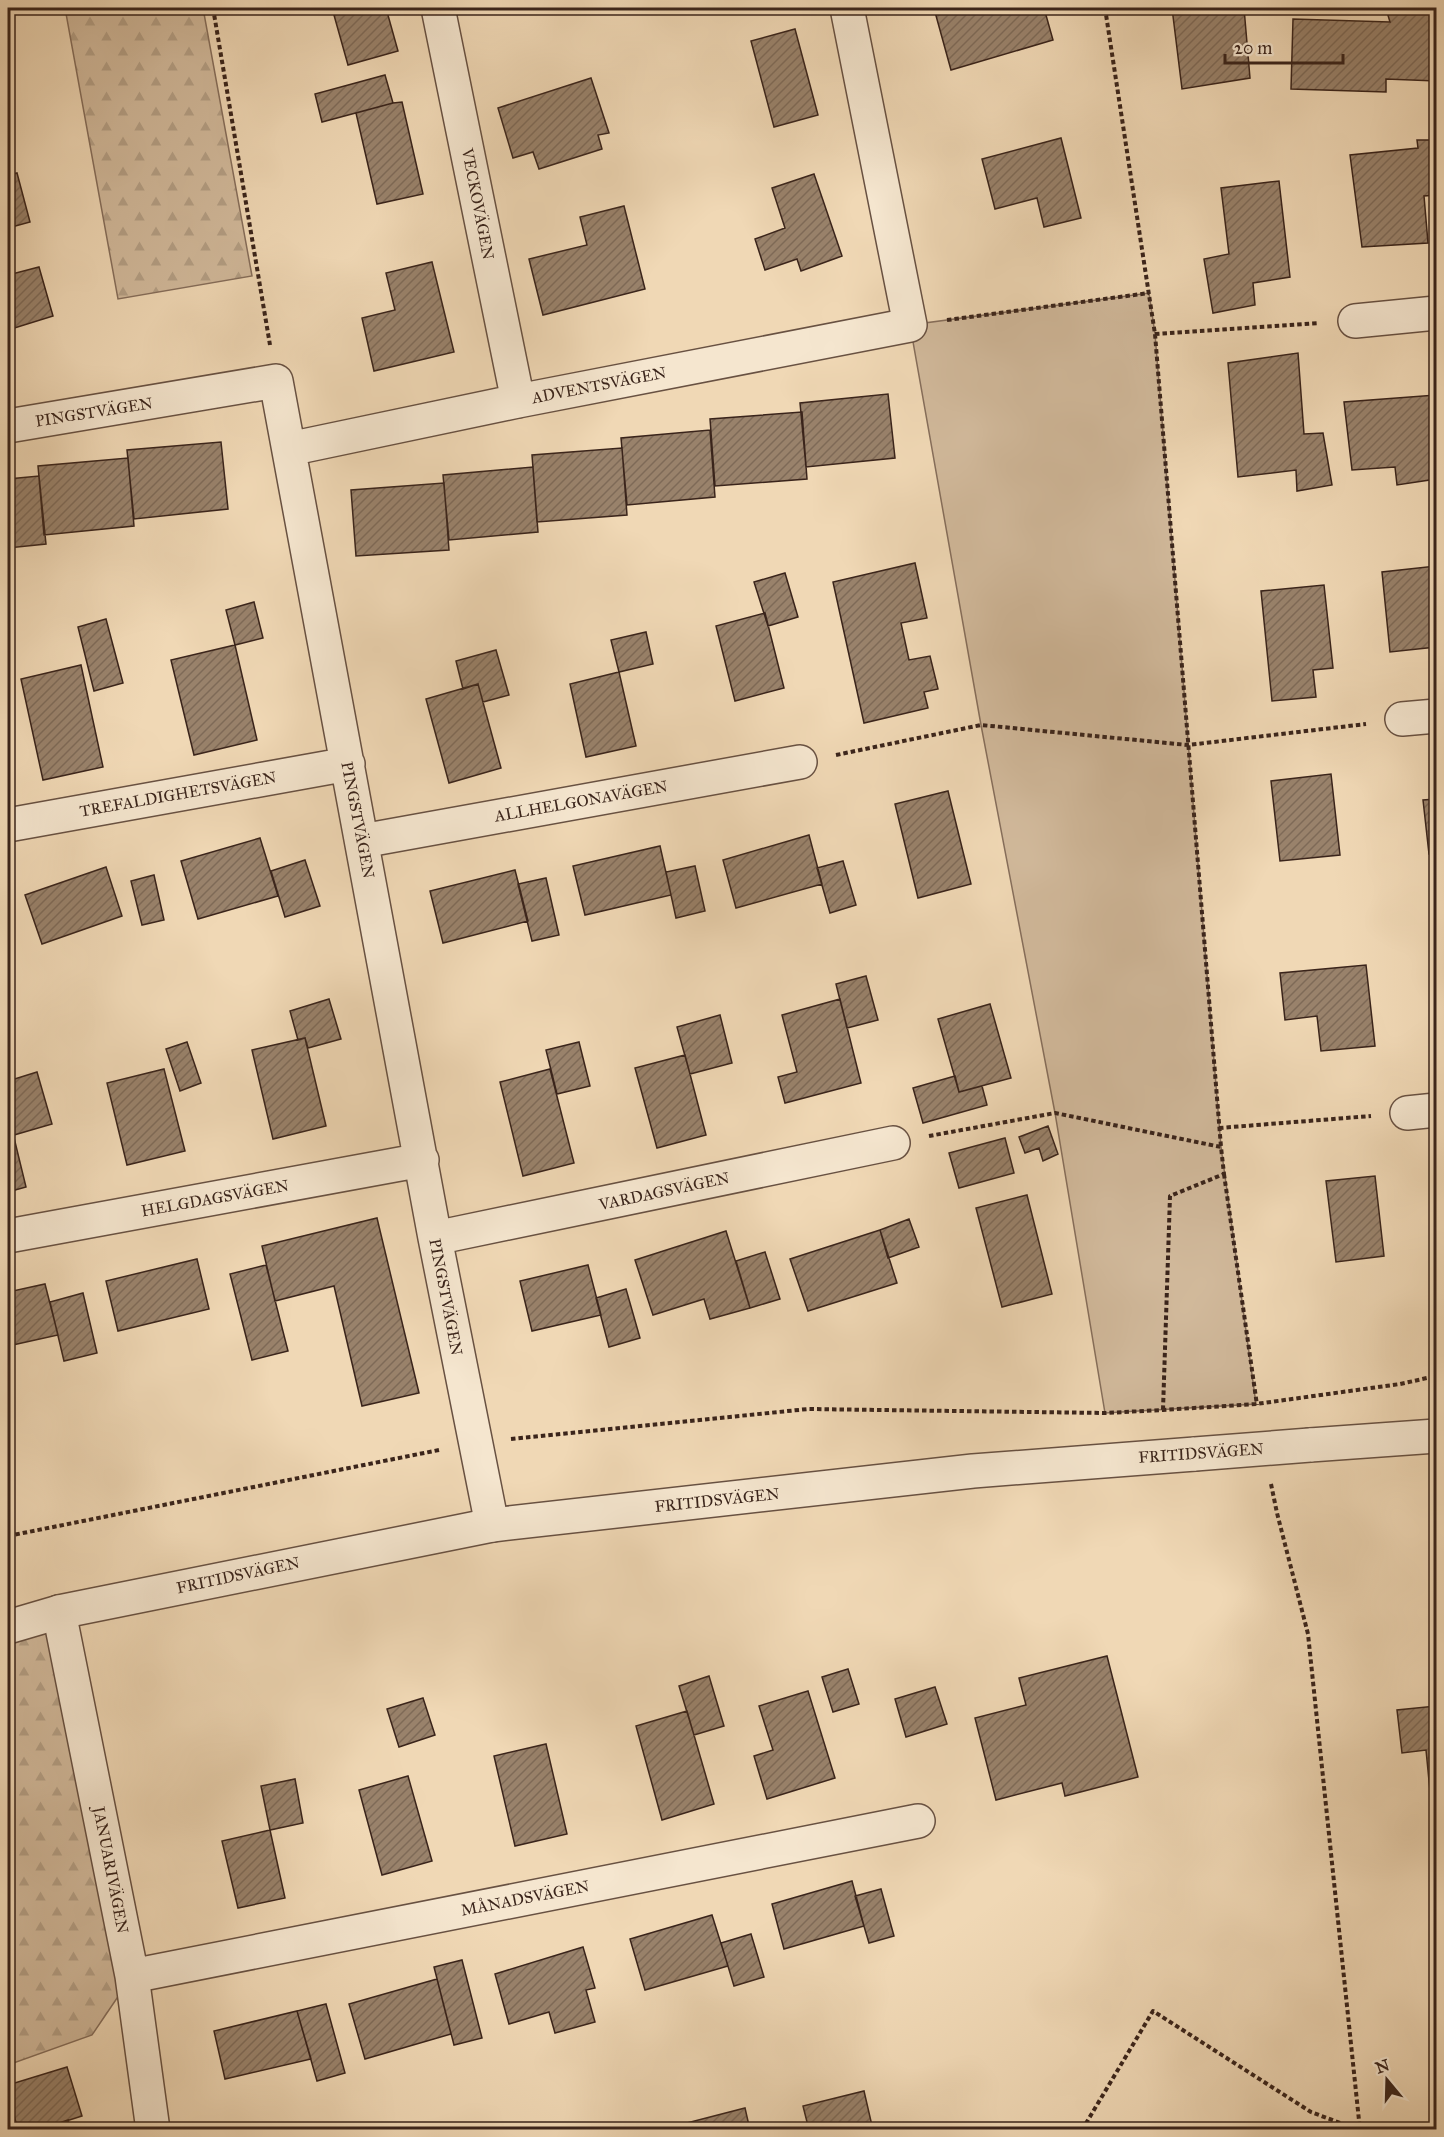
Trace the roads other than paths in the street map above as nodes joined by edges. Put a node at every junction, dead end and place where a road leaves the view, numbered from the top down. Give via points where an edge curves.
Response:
1 (438, 8) edge
2 (847, 8) edge
3 (1437, 313) edge
4 (1355, 321) road end
5 (518, 401) junction
6 (8, 426) edge
7 (289, 449) junction
8 (1437, 716) edge
9 (1402, 719) road end
10 (800, 762) road end
11 (348, 764) junction
12 (8, 825) edge
13 (362, 840) junction
14 (893, 1143) road end
15 (422, 1160) junction
16 (8, 1236) edge
17 (435, 1238) junction
18 (1437, 1436) edge
19 (492, 1525) junction
20 (59, 1612) junction
21 (8, 1627) edge
22 (918, 1821) dead end
23 (132, 1976) junction
24 (153, 2130) edge

1 - 5 street, VECKOVÄGEN
2 - 5 street, ADVENTSVÄGEN via 910,324
3 - 4 street
5 - 7 street, ADVENTSVÄGEN
6 - 7 street, PINGSTVÄGEN via 276,381
7 - 11 street, PINGSTVÄGEN
8 - 9 street
10 - 13 street, ALLHELGONAVÄGEN
11 - 12 street, TREFALDIGHETSVÄGEN
11 - 13 street, PINGSTVÄGEN
13 - 15 street, PINGSTVÄGEN
14 - 17 street, VARDAGSVÄGEN
15 - 16 street, HELGDAGSVÄGEN
15 - 17 street, PINGSTVÄGEN
17 - 19 street, PINGSTVÄGEN
18 - 19 street, FRITIDSVÄGEN, bridge via 972,1471
19 - 20 street, FRITIDSVÄGEN
20 - 21 street, FRITIDSVÄGEN
20 - 23 street, JANUARIVÄGEN
22 - 23 street, MÅNADSVÄGEN
23 - 24 street, JANUARIVÄGEN

